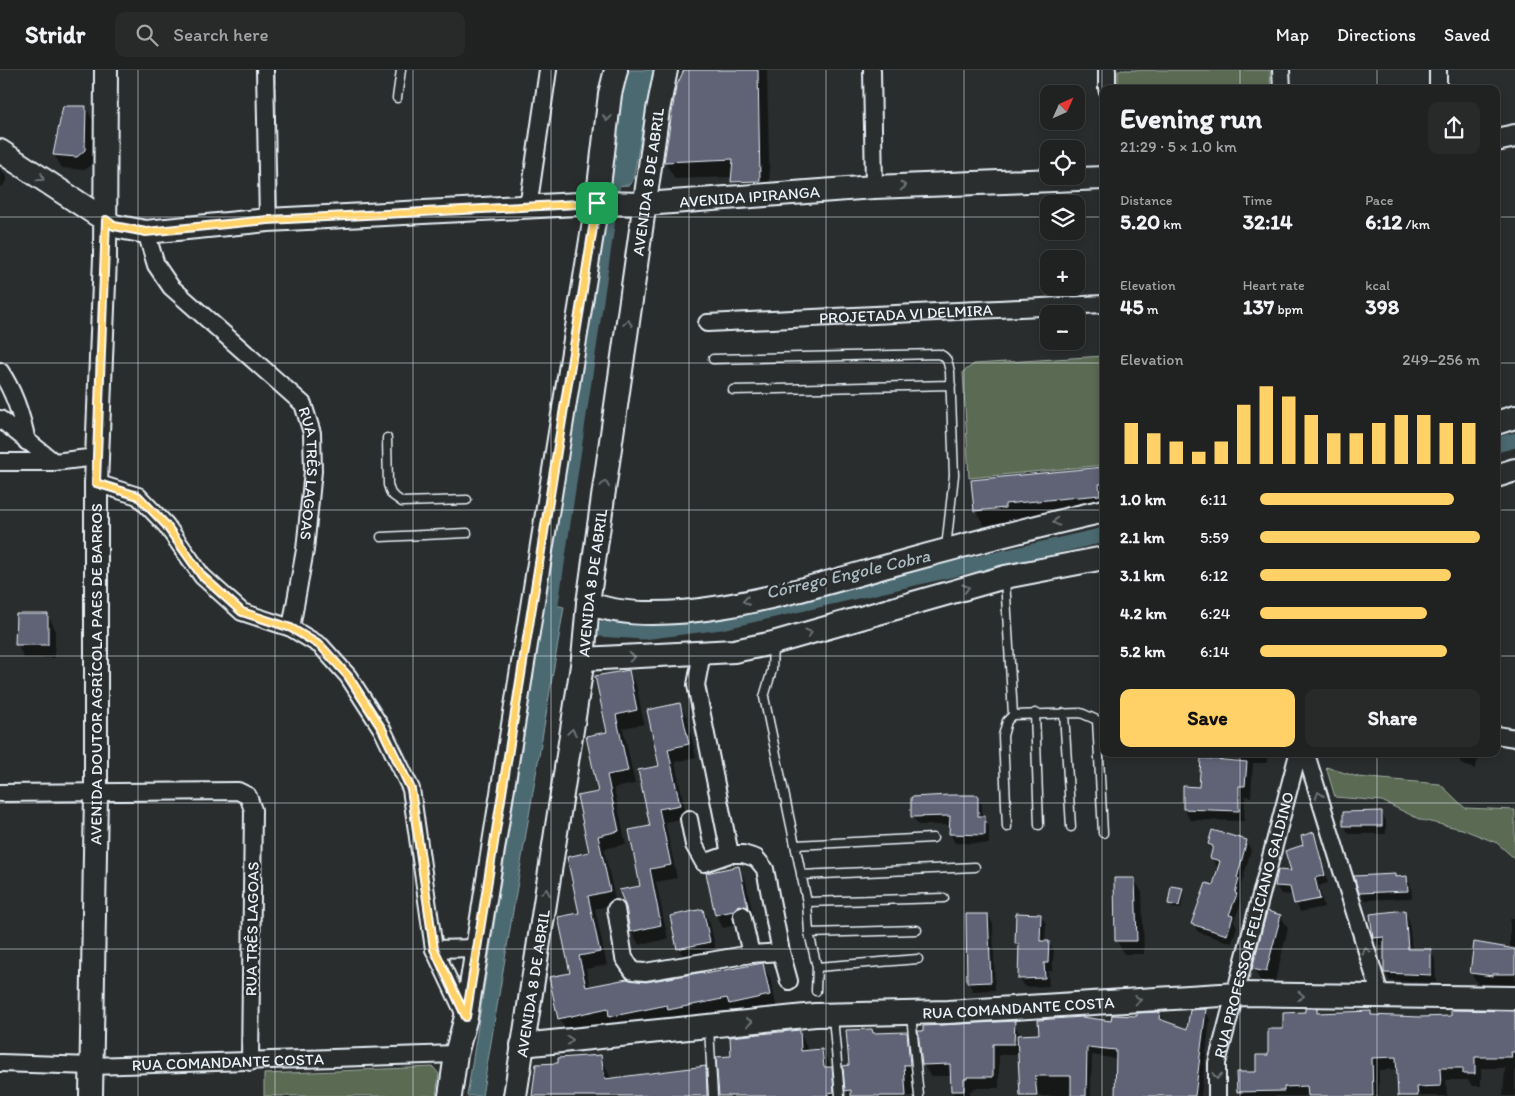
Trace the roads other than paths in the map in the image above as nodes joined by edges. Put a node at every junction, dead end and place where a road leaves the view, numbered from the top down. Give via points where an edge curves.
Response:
1 (106, 70) edge
2 (265, 70) edge
3 (401, 70) edge
4 (548, 70) edge
5 (616, 70) edge
6 (666, 70) edge
7 (872, 70) edge
8 (1107, 70) edge
9 (1281, 70) edge
10 (1438, 70) edge
11 (1108, 85) edge
12 (1282, 85) edge
13 (1438, 85) edge
14 (397, 98) dead end
15 (1515, 136) edge
16 (1500, 139) edge
17 (0, 151) edge
18 (1100, 178) edge
19 (874, 187) junction
20 (598, 204) junction
21 (643, 204) junction
22 (528, 208) junction
23 (106, 220) junction
24 (268, 220) junction
25 (146, 232) junction
26 (1100, 304) edge
27 (707, 323) dead end
28 (713, 359) dead end
29 (0, 371) edge
30 (950, 385) junction
31 (733, 390) dead end
32 (1515, 417) edge
33 (0, 419) edge
34 (1500, 422) edge
35 (387, 438) dead end
36 (27, 442) junction
37 (97, 457) junction
38 (0, 462) edge
39 (54, 462) junction
40 (1515, 470) edge
41 (1500, 475) edge
42 (96, 483) junction
43 (467, 500) dead end
44 (1100, 512) edge
45 (467, 533) dead end
46 (381, 537) dead end
47 (946, 550) junction
48 (1100, 559) edge
49 (1005, 577) junction
50 (588, 603) junction
51 (291, 628) junction
52 (773, 643) junction
53 (702, 653) junction
54 (583, 659) junction
55 (1035, 713) junction
56 (1064, 713) junction
57 (1013, 715) junction
58 (1500, 736) edge
59 (1515, 738) edge
60 (1297, 757) edge
61 (1307, 757) edge
62 (0, 793) edge
63 (96, 793) junction
64 (689, 819) dead end
65 (1040, 825) dead end
66 (1007, 827) dead end
67 (1071, 827) dead end
68 (1104, 833) dead end
69 (933, 838) dead end
70 (795, 845) junction
71 (730, 854) junction
72 (975, 867) dead end
73 (801, 874) junction
74 (944, 898) dead end
75 (807, 902) junction
76 (616, 909) dead end
77 (742, 915) dead end
78 (917, 930) dead end
79 (809, 934) junction
80 (476, 948) junction
81 (434, 949) junction
82 (781, 952) junction
83 (751, 954) junction
84 (918, 960) dead end
85 (817, 968) junction
86 (789, 981) dead end
87 (816, 991) dead end
88 (1237, 994) junction
89 (1381, 997) junction
90 (1515, 998) edge
91 (911, 1013) junction
92 (833, 1015) junction
93 (466, 1017) junction
94 (709, 1027) junction
95 (522, 1045) junction
96 (456, 1054) junction
97 (250, 1062) junction
98 (0, 1063) edge
99 (92, 1066) junction
100 (91, 1096) edge
101 (450, 1096) edge
102 (515, 1096) edge
103 (713, 1096) edge
104 (840, 1096) edge
105 (919, 1096) edge
106 (1217, 1096) edge

1 - 23 street, AVENIDA DOUTOR AGRÍCOLA PAES DE BARROS
2 - 24 street
3 - 14 lane
4 - 22 street
5 -> 20 street via 610,94
6 - 21 street, AVENIDA 8 DE ABRIL
7 - 19 street
8 - 11 street
9 - 12 street
10 - 13 street
15 - 16 street
17 -> 23 street, AVENIDA IPIRANGA
19 -> 18 street, AVENIDA IPIRANGA
19 - 21 street, AVENIDA IPIRANGA
20 - 21 street, AVENIDA IPIRANGA
20 - 22 street, AVENIDA IPIRANGA
20 - 80 street
50 -> 21 street, AVENIDA 8 DE ABRIL
22 - 24 street, AVENIDA IPIRANGA
23 - 25 street, AVENIDA IPIRANGA via 114,226
23 - 37 street, AVENIDA DOUTOR AGRÍCOLA PAES DE BARROS
24 - 25 street, AVENIDA IPIRANGA
25 - 51 street, RUA TRÊS LAGOAS via 156,264 171,288 303,404 312,433 314,471 305,550
26 - 27 street, PROJETADA VI DELMIRA
28 - 30 lane via 939,354 947,360
29 - 36 street via 11,388 24,423
30 - 31 lane
30 - 47 lane via 954,475
32 - 34 street
33 - 36 street
35 - 43 lane via 391,494 402,502
36 - 39 street
37 - 39 street
37 - 42 street, AVENIDA DOUTOR AGRÍCOLA PAES DE BARROS
38 - 39 street
40 - 41 street
42 - 51 street via 138,496 166,525 202,576 242,612
42 - 63 street, AVENIDA DOUTOR AGRÍCOLA PAES DE BARROS
44 -> 47 street
45 - 46 lane
47 -> 50 street via 762,599 680,612 603,609
48 - 49 street
52 -> 49 street
49 - 57 lane
50 - 54 street, AVENIDA 8 DE ABRIL
51 - 81 street via 321,646 348,676 382,729 411,789
52 - 53 street
52 - 70 lane via 772,670 764,698
54 -> 53 street
53 - 71 street via 696,685
95 -> 54 street, AVENIDA 8 DE ABRIL
55 - 56 lane
55 - 57 lane
55 - 65 lane
56 - 67 lane
56 - 68 lane via 1081,713 1096,720
57 - 66 lane via 1007,721 1003,736
58 - 59 street
60 - 88 street, RUA PROFESSOR FELICIANO GALDINO
89 -> 61 street
62 - 63 street
63 - 97 street, RUA TRÊS LAGOAS via 238,791 248,796 253,810
63 - 99 street, AVENIDA DOUTOR AGRÍCOLA PAES DE BARROS
64 - 71 street via 694,845 704,864
69 - 70 lane
70 - 73 lane
71 - 82 street via 756,858 765,869
72 - 73 lane
73 - 75 lane
74 - 75 lane
75 - 79 lane
76 - 83 street via 624,958 633,971 645,972
77 - 83 street
78 - 79 lane
79 - 85 lane
80 - 81 street
80 - 93 street
81 - 93 street
82 - 83 street
82 - 86 street
84 - 85 lane
85 - 87 lane
88 -> 89 street, RUA COMANDANTE COSTA
91 -> 88 street, RUA COMANDANTE COSTA
88 -> 106 street, RUA PROFESSOR FELICIANO GALDINO via 1217,1063
89 - 90 street, RUA COMANDANTE COSTA
91 - 92 street, RUA COMANDANTE COSTA
91 - 105 lane
94 -> 92 street, RUA COMANDANTE COSTA
92 - 104 lane
93 - 96 street
95 -> 94 street, RUA COMANDANTE COSTA
94 - 103 lane
95 - 102 street, AVENIDA 8 DE ABRIL
96 - 97 street, RUA COMANDANTE COSTA
96 - 101 street
97 - 99 street, RUA COMANDANTE COSTA
98 - 99 street, RUA COMANDANTE COSTA
99 - 100 street, AVENIDA DOUTOR AGRÍCOLA PAES DE BARROS

